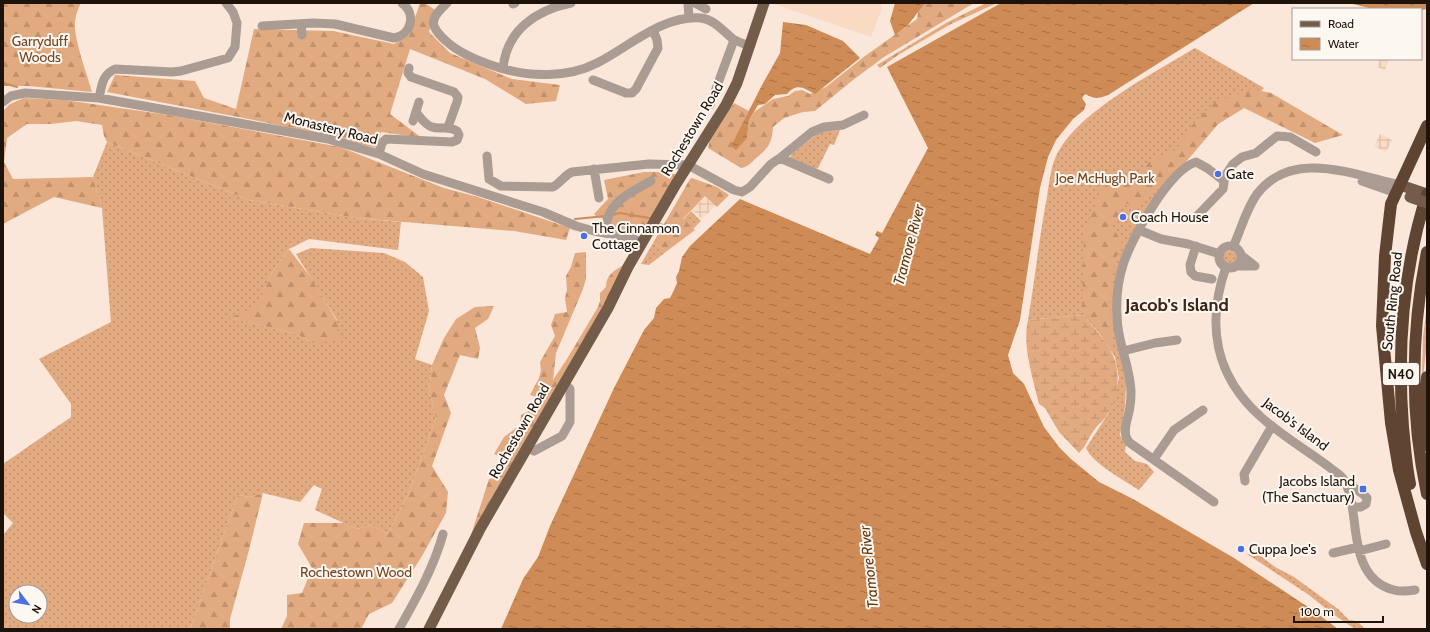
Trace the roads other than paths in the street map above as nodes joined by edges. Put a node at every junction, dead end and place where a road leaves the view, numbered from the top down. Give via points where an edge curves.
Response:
1 (226, 3) edge
2 (447, 3) edge
3 (571, 3) edge
4 (688, 3) edge
5 (695, 3) edge
6 (764, 3) edge
7 (405, 6) edge
8 (706, 8) dead end
9 (689, 18) junction
10 (301, 24) junction
11 (262, 26) dead end
12 (653, 30) junction
13 (302, 35) dead end
14 (734, 40) junction
15 (750, 46) junction
16 (409, 68) dead end
17 (502, 68) junction
18 (593, 80) dead end
19 (99, 98) junction
20 (3, 102) edge
21 (419, 102) dead end
22 (710, 105) dead end
23 (416, 112) junction
24 (864, 114) dead end
25 (412, 122) dead end
26 (1427, 126) edge
27 (448, 127) junction
28 (1316, 152) dead end
29 (379, 154) junction
30 (487, 156) dead end
31 (780, 158) junction
32 (688, 164) junction
33 (594, 169) junction
34 (829, 179) dead end
35 (651, 181) dead end
36 (1224, 181) junction
37 (1398, 189) junction
38 (1412, 193) junction
39 (1427, 194) edge
40 (599, 198) dead end
41 (1427, 203) edge
42 (1196, 217) dead end
43 (1139, 230) junction
44 (605, 232) junction
45 (642, 243) junction
46 (1196, 246) junction
47 (1233, 247) junction
48 (1427, 252) edge
49 (1220, 254) junction
50 (1241, 255) junction
51 (1231, 267) junction
52 (1212, 279) dead end
53 (1177, 340) dead end
54 (1123, 351) junction
55 (1427, 377) edge
56 (564, 383) junction
57 (1202, 410) dead end
58 (1272, 426) junction
59 (1427, 445) edge
60 (526, 447) junction
61 (1154, 459) junction
62 (1245, 480) dead end
63 (1344, 480) junction
64 (1427, 494) edge
65 (1214, 502) dead end
66 (1353, 507) junction
67 (443, 534) dead end
68 (1386, 544) dead end
69 (1359, 549) junction
70 (1333, 553) dead end
71 (1427, 553) edge
72 (1427, 564) edge
73 (1416, 590) dead end
74 (431, 625) edge
75 (399, 629) edge

1 - 19 street via 237,23 235,47 228,58 172,72 115,69 108,72 104,79
2 - 17 street via 436,13 433,24 436,32 453,48
3 - 17 street via 542,12 517,32 510,42
4 - 9 street
5 - 8 street
6 - 15 main road, Rochestown Road
7 - 10 street via 411,18 409,26 404,33 394,38 335,24
9 - 12 street
9 - 14 street via 702,18 716,23
10 - 11 street
10 - 13 street
12 - 17 street via 585,69 563,73 526,74
12 - 18 street via 658,48 636,89 626,93
14 - 15 street
14 - 22 street
15 - 32 main road, Rochestown Road via 726,105
16 - 27 street via 408,73 411,77 454,92 458,97
19 - 20 street, Monastery Road via 25,93 11,96
19 - 29 street, Monastery Road via 328,139
21 - 23 street
23 - 25 street
23 - 27 street via 433,128
24 - 31 street via 843,125 818,129
26 - 37 highway
27 - 29 street via 457,131 457,140 452,142 386,139
28 - 36 street via 1290,136 1277,136 1256,153 1242,157 1233,164
29 - 44 street, Monastery Road via 423,174 544,212 576,226
30 - 33 street via 489,179 501,186 553,187 572,172
31 - 32 street via 770,164 746,190 740,192
31 - 34 street
32 - 33 street via 649,164
32 - 45 main road, Rochestown Road
33 - 40 street
35 - 44 street via 622,197 608,216
36 - 42 street via 1221,192
36 - 43 street via 1196,162 1187,166 1162,193
37 - 38 main road
37 - 47 street via 1373,185 1335,169 1302,168 1286,173 1272,180 1252,202
37 - 72 highway via 1391,204 1385,256 1382,326 1386,378 1399,470
38 - 39 main road
38 - 41 main road, bridge
39 - 71 highway, South Ring Road / N40 via 1405,297 1401,398 1409,480
43 - 46 street via 1161,240
43 - 54 street via 1126,258 1117,294 1118,332
44 - 45 street, Monastery Road
45 - 56 main road, Rochestown Road
46 - 49 street
46 - 52 street via 1190,265 1191,272 1195,276
47 - 49 street via 1226,247
47 - 50 street
48 - 64 highway, South Ring Road / N40 via 1419,302 1415,357 1419,444
49 - 51 street via 1221,263
50 - 51 street via 1240,262
50 - 51 street via 1255,266
51 - 58 street, Jacob's Island via 1219,293 1216,336 1221,358 1227,374 1242,397
53 - 54 street
54 - 61 street via 1131,389 1125,436 1130,444
55 - 59 highway, N40
56 - 60 main road, Rochestown Road
56 - 60 street via 570,389 570,422 562,436 534,451
57 - 61 street via 1174,430
58 - 62 street via 1244,474
58 - 63 street, Jacob's Island
60 - 74 main road, Rochestown Road
61 - 65 street
63 - 66 street, Jacob's Island
63 - 66 street via 1367,498 1366,504
66 - 69 street, Jacob's Island
67 - 75 street via 414,602
68 - 69 street
69 - 70 street
69 - 73 street, Jacob's Island via 1366,571 1382,586 1395,591

